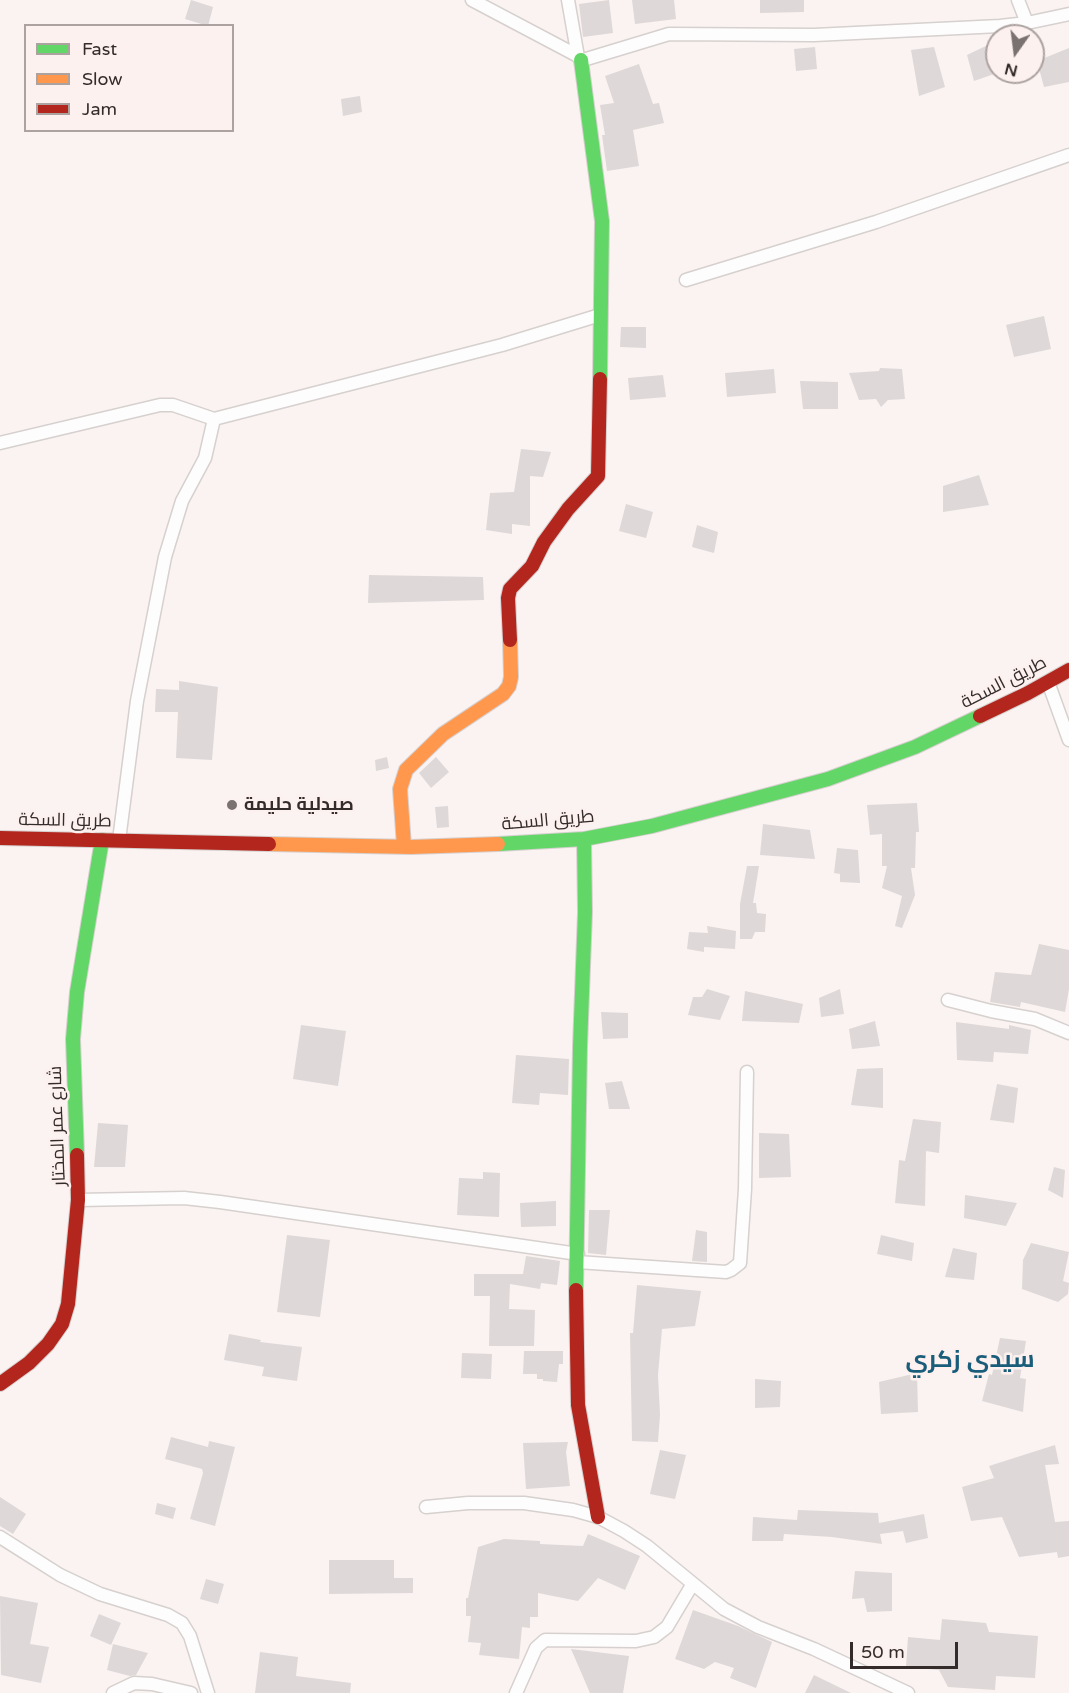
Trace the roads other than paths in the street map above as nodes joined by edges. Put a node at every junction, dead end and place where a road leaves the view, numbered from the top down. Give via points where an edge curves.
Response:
1 (472, 0) edge
2 (568, 0) edge
3 (1018, 0) edge
4 (1069, 14) edge
5 (1027, 23) junction
6 (579, 58) junction
7 (1069, 155) edge
8 (686, 280) dead end
9 (600, 315) junction
10 (214, 419) junction
11 (0, 443) edge
12 (1069, 670) edge
13 (1048, 682) junction
14 (1069, 740) edge
15 (0, 838) edge
16 (584, 839) junction
17 (102, 840) junction
18 (119, 840) junction
19 (404, 846) junction
20 (948, 1000) dead end
21 (1069, 1033) edge
22 (747, 1072) dead end
23 (78, 1200) junction
24 (578, 1258) junction
25 (0, 1384) edge
26 (426, 1507) dead end
27 (598, 1517) junction
28 (0, 1537) edge
29 (692, 1585) junction
30 (113, 1693) edge
31 (191, 1693) edge
32 (208, 1693) edge
33 (516, 1693) edge
34 (908, 1693) edge

1 - 6 street
2 - 6 street
3 - 5 street
4 - 5 street
5 - 6 street via 814,35 669,34
6 - 9 street via 602,221
7 - 8 street via 876,222
9 - 10 street via 502,345
9 - 19 street via 598,476 568,509 532,566 510,589 509,686 443,735 406,770 400,789
10 - 11 street via 173,405 160,405
10 - 18 street via 205,458 182,501 165,557 138,691
12 - 13 street, طريق السكة
13 - 14 street
13 - 16 street, طريق السكة via 915,747 828,779 652,826
15 - 17 street, طريق السكة
16 - 19 street, طريق السكة
16 - 24 street
17 - 18 street, طريق السكة
17 - 23 street, شارع عمر المختار via 73,1039
18 - 19 street, طريق السكة
20 - 21 street via 1035,1019
22 - 24 street via 740,1263 726,1272
23 - 24 street via 184,1198 220,1202
23 - 25 street, شارع عمر المختار via 68,1304 62,1324 29,1363
24 - 27 street via 579,1405
26 - 27 street via 524,1503
27 - 29 street via 647,1546
28 - 32 street via 70,1580 182,1623
29 - 33 street via 667,1627 654,1637 627,1642 545,1640 536,1648
29 - 34 street via 724,1609 758,1627
30 - 31 street via 134,1683

